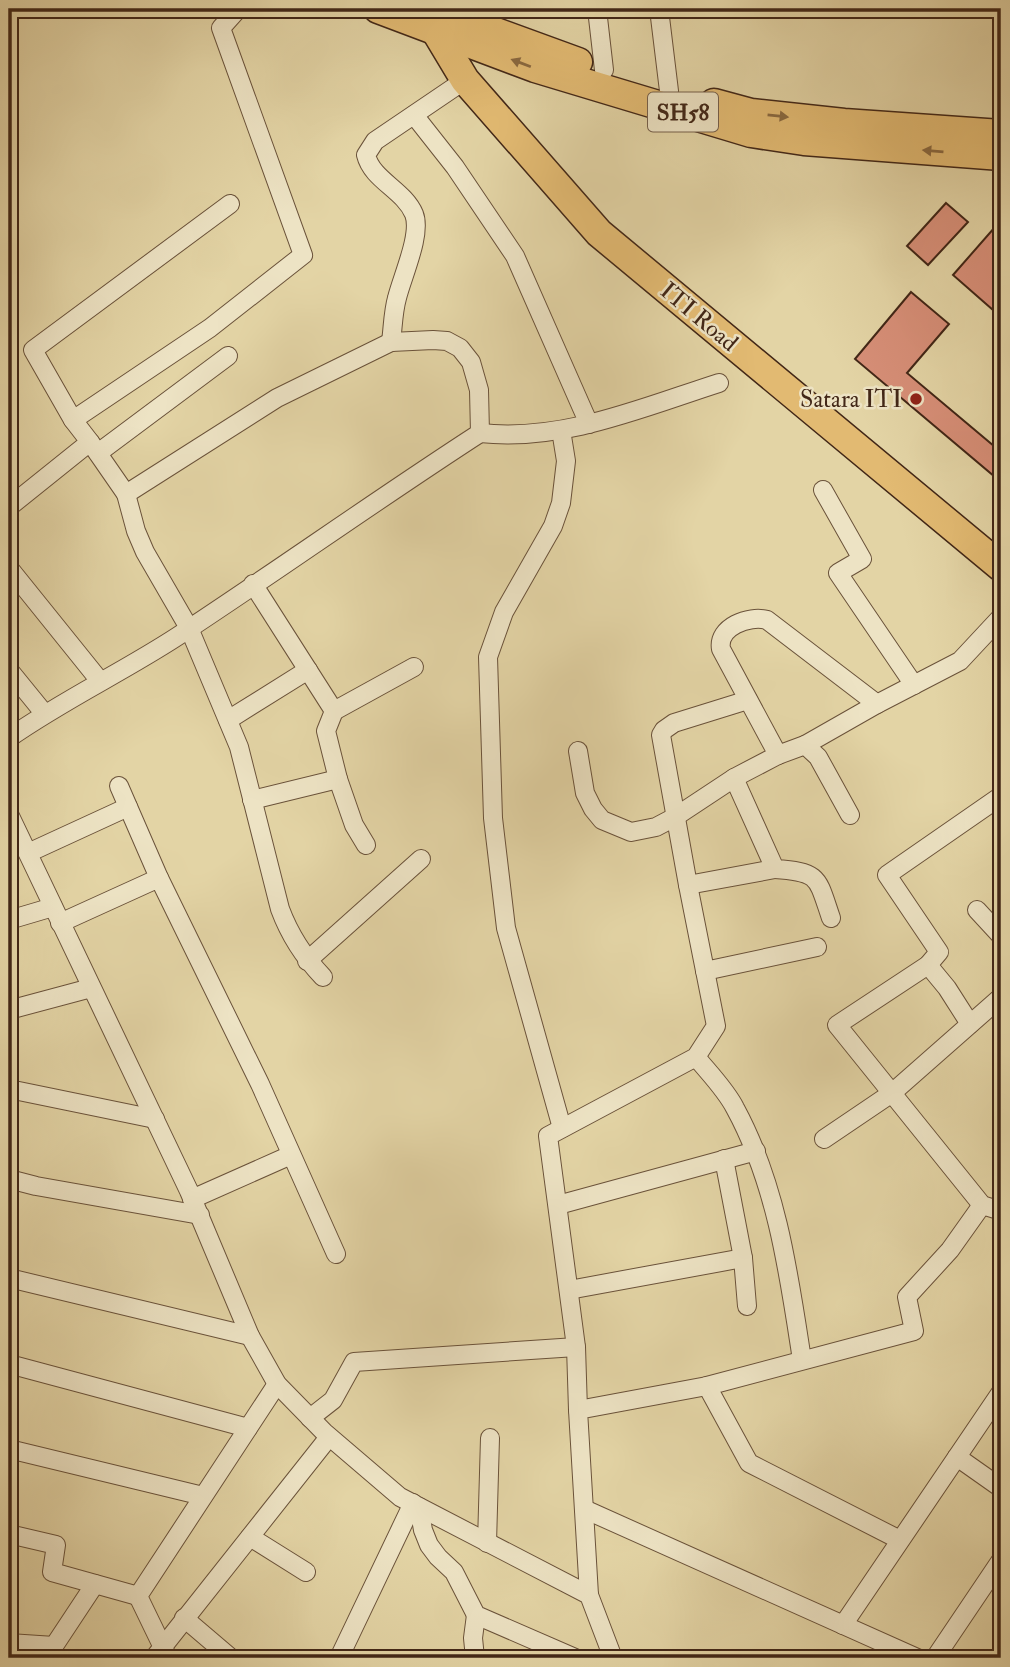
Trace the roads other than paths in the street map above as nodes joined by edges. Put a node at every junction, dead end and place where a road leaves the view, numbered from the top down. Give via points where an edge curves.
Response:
1 (238, 9) edge
2 (378, 9) edge
3 (597, 9) edge
4 (659, 9) edge
5 (434, 19) edge
6 (604, 70) junction
7 (465, 80) junction
8 (669, 90) junction
9 (414, 115) junction
10 (1001, 134) edge
11 (1001, 156) edge
12 (230, 204) dead end
13 (391, 342) junction
14 (228, 356) dead end
15 (719, 383) dead end
16 (73, 421) junction
17 (589, 424) junction
18 (561, 430) junction
19 (480, 433) junction
20 (94, 447) junction
21 (823, 490) dead end
22 (126, 494) junction
23 (9, 507) edge
24 (1001, 566) edge
25 (9, 568) edge
26 (253, 584) junction
27 (1001, 617) edge
28 (189, 628) junction
29 (414, 667) dead end
30 (9, 670) edge
31 (308, 670) junction
32 (100, 681) junction
33 (914, 685) junction
34 (748, 700) junction
35 (877, 704) junction
36 (334, 711) junction
37 (44, 713) junction
38 (228, 720) junction
39 (9, 738) edge
40 (805, 745) junction
41 (578, 751) dead end
42 (778, 755) junction
43 (734, 778) junction
44 (338, 779) junction
45 (119, 786) dead end
46 (1001, 796) edge
47 (252, 800) junction
48 (128, 807) junction
49 (9, 814) edge
50 (850, 815) dead end
51 (675, 817) junction
52 (366, 845) dead end
53 (28, 853) junction
54 (421, 859) dead end
55 (775, 869) junction
56 (159, 878) junction
57 (688, 885) junction
58 (977, 910) dead end
59 (57, 915) junction
60 (831, 918) dead end
61 (9, 920) edge
62 (1001, 936) edge
63 (817, 947) dead end
64 (307, 961) junction
65 (928, 965) junction
66 (705, 971) junction
67 (323, 977) dead end
68 (92, 988) junction
69 (1001, 997) edge
70 (9, 1010) edge
71 (970, 1024) junction
72 (696, 1057) junction
73 (9, 1088) edge
74 (891, 1093) junction
75 (155, 1119) junction
76 (562, 1128) junction
77 (824, 1139) dead end
78 (755, 1151) junction
79 (291, 1155) junction
80 (724, 1159) junction
81 (9, 1179) edge
82 (558, 1205) junction
83 (982, 1205) junction
84 (196, 1207) junction
85 (1001, 1209) edge
86 (336, 1254) dead end
87 (743, 1258) junction
88 (9, 1278) edge
89 (569, 1290) junction
90 (747, 1306) dead end
91 (250, 1336) junction
92 (576, 1347) junction
93 (802, 1360) junction
94 (9, 1364) edge
95 (277, 1384) junction
96 (707, 1385) junction
97 (1001, 1392) edge
98 (578, 1410) junction
99 (310, 1418) junction
100 (248, 1428) junction
101 (329, 1437) junction
102 (490, 1438) dead end
103 (9, 1449) edge
104 (957, 1457) junction
105 (1001, 1488) edge
106 (203, 1496) junction
107 (416, 1505) junction
108 (584, 1509) junction
109 (9, 1534) edge
110 (250, 1537) junction
111 (900, 1540) junction
112 (487, 1544) junction
113 (1001, 1560) edge
114 (306, 1572) dead end
115 (95, 1584) junction
116 (589, 1595) junction
117 (138, 1596) junction
118 (475, 1615) junction
119 (184, 1618) junction
120 (843, 1625) junction
121 (9, 1643) edge
122 (161, 1654) edge
123 (231, 1658) edge
124 (339, 1658) edge
125 (475, 1658) edge
126 (575, 1658) edge
127 (613, 1658) edge
128 (916, 1658) edge
129 (935, 1658) edge

1 - 16 street via 221,28 303,255 210,328
2 - 5 main road, SH58 / SH58
3 - 6 street
4 - 8 street
5 - 6 main road, SH58 / SH58
5 - 7 main road, ITI Road
11 -> 5 main road, SH58 / SH58 via 751,133 535,68
6 - 8 main road, SH58 / SH58
7 - 9 street
7 - 24 main road, ITI Road via 598,233
8 -> 10 main road, SH58 / SH58 via 751,113
9 - 13 street via 375,141 366,155 373,169 405,200 416,228 396,301
9 - 17 street via 515,256
12 - 16 street via 33,350
13 - 19 street via 447,341 460,348 471,362 479,390
13 - 22 street via 277,398
14 - 20 street
15 - 17 street
16 - 20 street
17 - 18 street
18 - 19 street via 537,435
18 - 76 street via 566,461 561,503 553,526 504,612 488,657 493,818 506,928
19 - 26 street
20 - 22 street
20 - 23 street
21 - 33 street via 862,559 838,573
22 - 28 street via 145,552
25 - 32 street
26 - 28 street
26 - 31 street
27 - 33 street via 960,661
28 - 32 street
28 - 38 street
29 - 36 street
30 - 37 street
31 - 36 street
31 - 38 street
32 - 37 street
33 - 35 street
34 - 35 street via 720,643 726,631 759,618
34 - 42 street
34 - 51 street via 664,730
35 - 40 street
36 - 44 street via 326,731
37 - 39 street
38 - 47 street
40 - 42 street
40 - 50 street via 818,757
41 - 51 street via 585,793 602,820 638,832
42 - 43 street
43 - 51 street
43 - 55 street
44 - 47 street
44 - 52 street
45 - 48 street
46 - 65 street via 887,875 939,952
47 - 64 street via 280,909
48 - 53 street
48 - 56 street
49 - 53 street
51 - 57 street
53 - 59 street
54 - 64 street
55 - 57 street
55 - 60 street via 814,877
56 - 59 street
56 - 79 street
57 - 66 street
58 - 62 street
59 - 61 street
59 - 68 street
63 - 66 street
64 - 67 street
65 - 71 street
65 - 74 street via 837,1025
66 - 72 street via 716,1026
68 - 70 street
68 - 75 street
69 - 71 street
71 - 74 street
72 - 76 street
72 - 78 street via 734,1105
73 - 75 street
74 - 77 street
74 - 83 street
75 - 84 street
76 - 82 street via 548,1136
78 - 80 street
78 - 93 street via 767,1180 790,1281
79 - 84 street
79 - 86 street
80 - 82 street
80 - 87 street
81 - 84 street
82 - 89 street
83 - 85 street
83 - 93 street via 950,1250 907,1297 914,1331
84 - 91 street
87 - 89 street
87 - 90 street
88 - 91 street
89 - 92 street
91 - 95 street
92 - 98 street
92 - 99 street via 354,1362 333,1400
93 - 96 street
94 - 100 street
95 - 99 street
95 - 100 street
96 - 98 street
96 - 111 street via 749,1463
97 - 104 street
98 - 108 street
99 - 101 street
100 - 106 street
101 - 107 street via 400,1497
101 - 110 street
102 - 112 street
103 - 106 street
104 - 105 street
104 - 111 street
106 - 117 street
107 - 112 street
107 - 118 street via 429,1545 454,1572
107 - 124 street
108 - 116 street
108 - 120 street
109 - 115 street via 56,1545 52,1572
110 - 114 street
110 - 119 street
111 - 120 street
112 - 116 street
113 - 129 street
115 - 117 street
115 - 121 street via 54,1646
116 - 127 street
117 - 122 street
118 - 125 street
118 - 126 street
119 - 122 street
119 - 123 street
120 - 128 street

